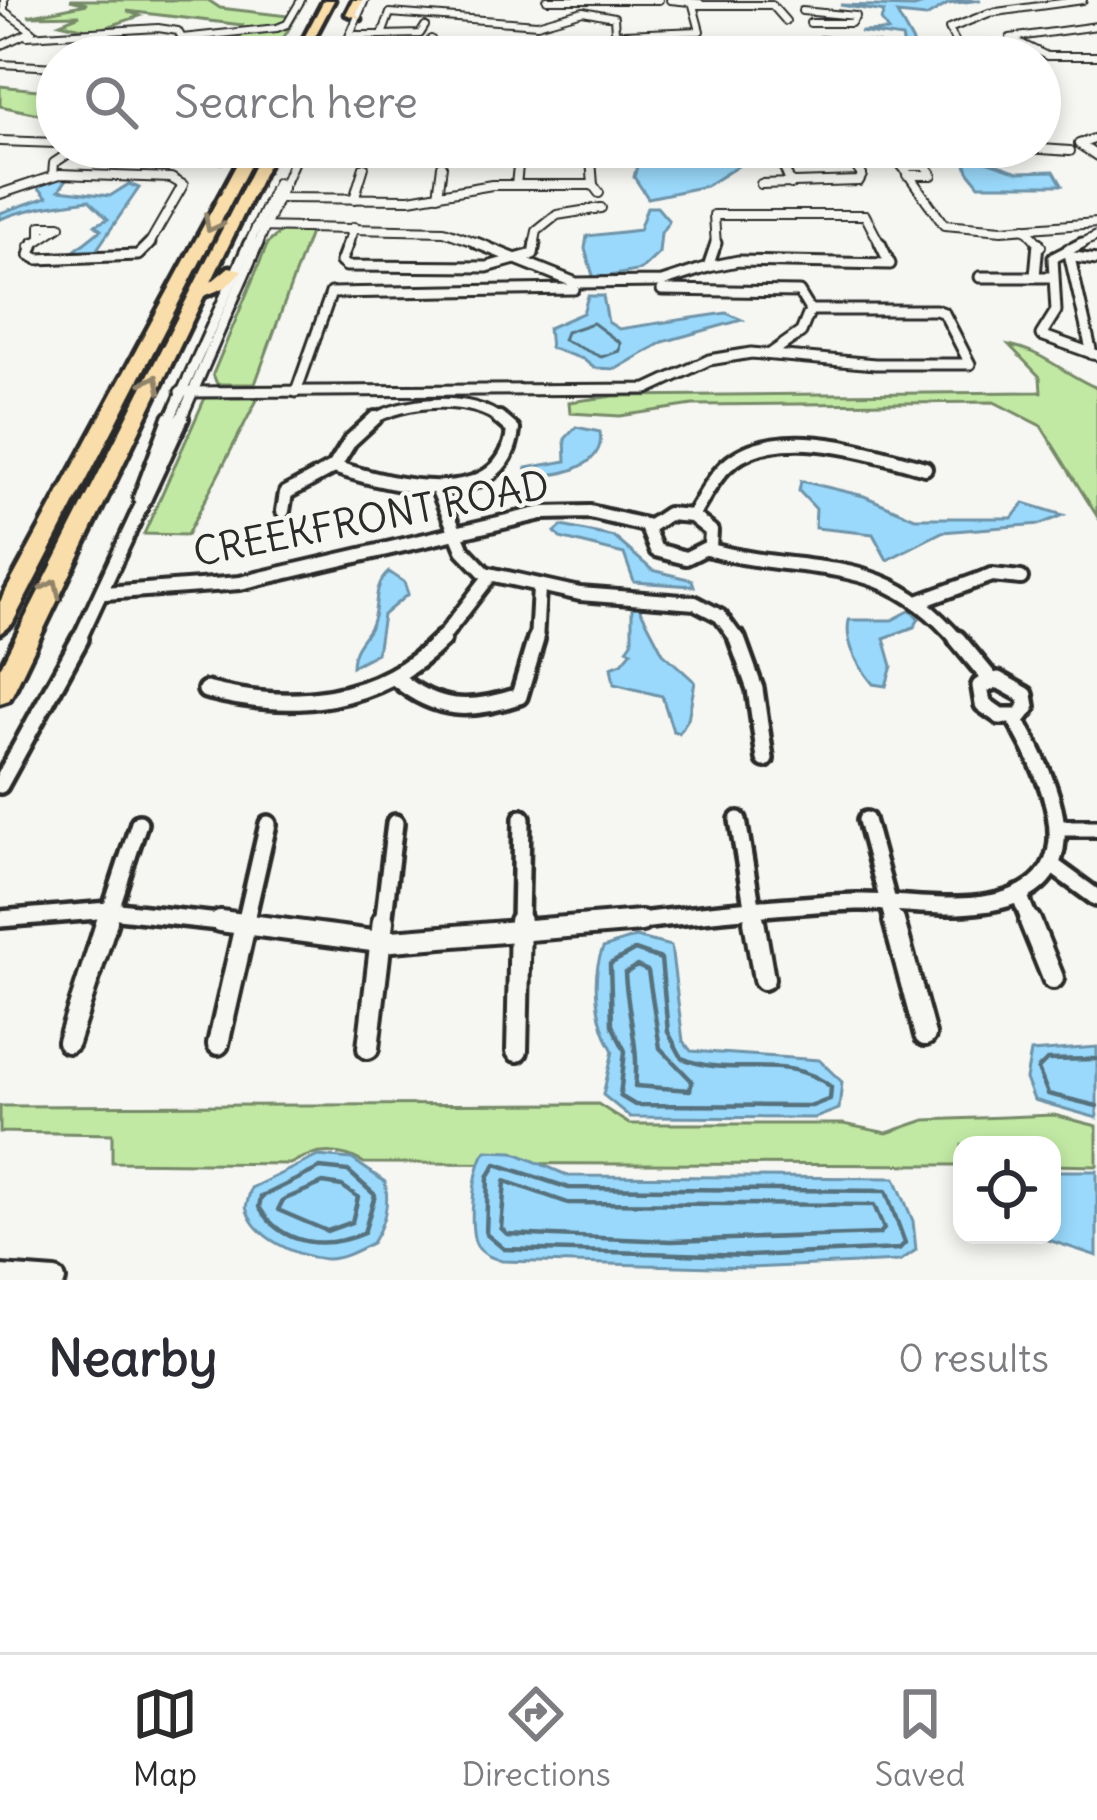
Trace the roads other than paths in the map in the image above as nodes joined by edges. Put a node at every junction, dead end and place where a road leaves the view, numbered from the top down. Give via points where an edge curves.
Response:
1 (4, 0) edge
2 (301, 0) edge
3 (329, 0) edge
4 (344, 0) edge
5 (361, 0) edge
6 (547, 0) edge
7 (659, 0) edge
8 (795, 0) edge
9 (1083, 0) edge
10 (601, 1) edge
11 (672, 1) edge
12 (778, 2) edge
13 (358, 17) joint
14 (806, 17) junction
15 (786, 22) dead end
16 (540, 24) junction
17 (425, 26) dead end
18 (1097, 26) edge
19 (350, 35) joint
20 (382, 35) junction
21 (538, 35) dead end
22 (36, 36) edge
23 (42, 36) edge
24 (181, 36) edge
25 (201, 36) edge
26 (310, 36) edge
27 (326, 36) edge
28 (818, 36) edge
29 (953, 36) edge
30 (1024, 36) edge
31 (27, 37) junction
32 (0, 46) edge
33 (1061, 56) edge
34 (1097, 56) edge
35 (0, 64) edge
36 (36, 66) edge
37 (1097, 138) edge
38 (0, 141) edge
39 (36, 142) edge
40 (1061, 150) edge
41 (1070, 151) dead end
42 (1097, 156) edge
43 (54, 168) edge
44 (240, 168) edge
45 (258, 168) edge
46 (260, 168) edge
47 (290, 168) edge
48 (364, 168) edge
49 (442, 168) edge
50 (518, 168) edge
51 (593, 168) edge
52 (784, 168) edge
53 (857, 168) edge
54 (903, 168) edge
55 (258, 172) junction
56 (53, 175) junction
57 (516, 184) junction
58 (761, 184) dead end
59 (791, 184) junction
60 (0, 194) edge
61 (438, 195) junction
62 (275, 196) junction
63 (355, 196) junction
64 (601, 208) dead end
65 (1097, 223) edge
66 (262, 227) junction
67 (354, 227) junction
68 (1025, 228) junction
69 (1097, 236) edge
70 (41, 237) dead end
71 (1071, 253) junction
72 (519, 258) junction
73 (1097, 260) edge
74 (708, 267) junction
75 (234, 270) junction
76 (1035, 276) junction
77 (980, 277) dead end
78 (1053, 277) junction
79 (198, 293) junction
80 (171, 302) junction
81 (227, 302) junction
82 (810, 310) junction
83 (794, 338) junction
84 (770, 354) junction
85 (1095, 354) edge
86 (809, 357) junction
87 (180, 392) junction
88 (195, 392) junction
89 (296, 392) junction
90 (334, 467) junction
91 (925, 467) dead end
92 (438, 490) junction
93 (283, 511) dead end
94 (692, 516) junction
95 (649, 526) junction
96 (457, 532) junction
97 (125, 547) junction
98 (707, 549) junction
99 (490, 576) junction
100 (1021, 578) dead end
101 (539, 588) junction
102 (105, 593) junction
103 (920, 601) junction
104 (0, 624) edge
105 (397, 679) junction
106 (991, 680) junction
107 (206, 690) dead end
108 (0, 693) edge
109 (1014, 717) junction
110 (765, 759) dead end
111 (0, 785) edge
112 (522, 818) dead end
113 (738, 820) dead end
114 (866, 820) dead end
115 (139, 823) dead end
116 (395, 823) dead end
117 (268, 824) dead end
118 (1062, 828) junction
119 (1097, 828) edge
120 (1053, 866) junction
121 (1019, 894) junction
122 (1097, 898) edge
123 (889, 903) junction
124 (752, 906) junction
125 (110, 910) junction
126 (0, 920) edge
127 (244, 927) junction
128 (520, 932) junction
129 (380, 942) junction
130 (1053, 978) dead end
131 (764, 980) dead end
132 (925, 1035) dead end
133 (68, 1042) dead end
134 (218, 1045) dead end
135 (368, 1048) dead end
136 (517, 1051) dead end
137 (0, 1276) edge
138 (55, 1280) edge

1 - 31 street via 4,11 31,28
2 - 25 street via 277,28
3 - 26 highway
4 - 27 highway
5 - 13 highway via 352,14
6 - 10 street
7 - 10 street
8 - 14 street
9 - 29 street via 988,13 949,29
11 - 12 street
13 - 19 street
14 - 14 street via 855,20
14 - 28 street
15 - 16 street via 775,6 693,4 702,28 690,34 620,34 614,17 586,11
16 - 20 street via 390,14
16 - 21 street
17 - 20 street via 416,35
18 - 30 street
19 - 20 street
22 - 31 street
23 - 24 street via 158,28
31 - 32 street
33 - 34 street
35 - 36 street
37 - 42 street via 1079,142
38 - 39 street
40 - 41 street
43 - 56 street
44 -> 80 highway
45 - 55 highway
46 - 55 highway
47 - 62 street
48 - 63 street
49 - 61 street
50 - 57 street
51 - 57 street via 596,189
52 - 59 street
53 - 59 street via 859,181
54 - 68 street via 944,225
55 - 79 highway
56 - 60 street
56 - 70 street via 171,178 183,185 148,247 133,257 38,260 28,250
57 - 61 street
58 - 59 street
61 - 63 street
62 - 63 street
62 - 66 street
64 - 72 street via 557,215 537,231 532,254
65 - 68 street
66 - 67 street
66 - 75 street
66 - 81 street
67 - 72 street via 444,231
67 - 72 street via 346,266 471,268
68 - 76 street via 1041,247
69 - 71 street
71 - 73 street
71 - 78 street via 1053,258
71 - 85 street
72 - 74 street via 564,281 665,281
74 - 74 street via 718,247 712,217 865,215 890,263 738,260
75 - 79 highway
75 - 81 street
76 - 77 street
76 - 78 street
78 - 85 street via 1055,318 1041,335
79 - 80 highway
79 - 81 highway
108 -> 79 highway
80 - 104 highway
81 - 87 street
81 - 88 street
82 - 83 street
82 - 86 street via 936,310 970,364
82 - 89 street via 793,288 343,290 331,293
83 - 84 street
83 - 86 street
84 - 86 street
84 - 89 street via 716,358 646,389
87 - 88 street
87 - 97 street
88 - 89 street
88 - 97 street
90 - 92 street via 406,490
90 - 92 street via 352,434 388,410 463,405 505,418 514,436 506,457
90 - 93 street via 286,493
91 - 94 street via 837,448 757,449 727,466
92 - 96 street
94 - 95 street via 668,514
94 - 98 street via 711,532
95 - 96 street, CREEKFRONT ROAD via 557,511
95 - 98 street via 650,543 664,555 686,558
96 - 99 street via 469,560
96 - 102 street, CREEKFRONT ROAD via 240,583
97 - 102 street
98 - 103 street via 761,564 864,572
99 - 101 street
99 - 105 street via 456,629
100 - 103 street via 992,575
101 - 105 street via 536,648 519,696 455,712 429,705
101 - 110 street via 676,596 718,615 739,638 753,674
102 - 111 street
103 - 106 street
105 - 107 street via 313,705
106 - 109 street via 980,686 982,704
106 - 109 street via 1024,695 1025,712
109 - 118 street
112 - 128 street
113 - 124 street
114 - 123 street
115 - 125 street
116 - 129 street
117 - 127 street
118 - 119 street
118 - 120 street
120 - 121 street
120 - 122 street
121 - 123 street via 969,905
121 - 130 street
123 - 124 street
123 - 132 street
124 - 128 street
124 - 131 street
125 - 126 street
125 - 127 street
125 - 133 street
127 - 129 street
127 - 134 street
128 - 129 street
128 - 136 street
129 - 135 street
137 - 138 street

